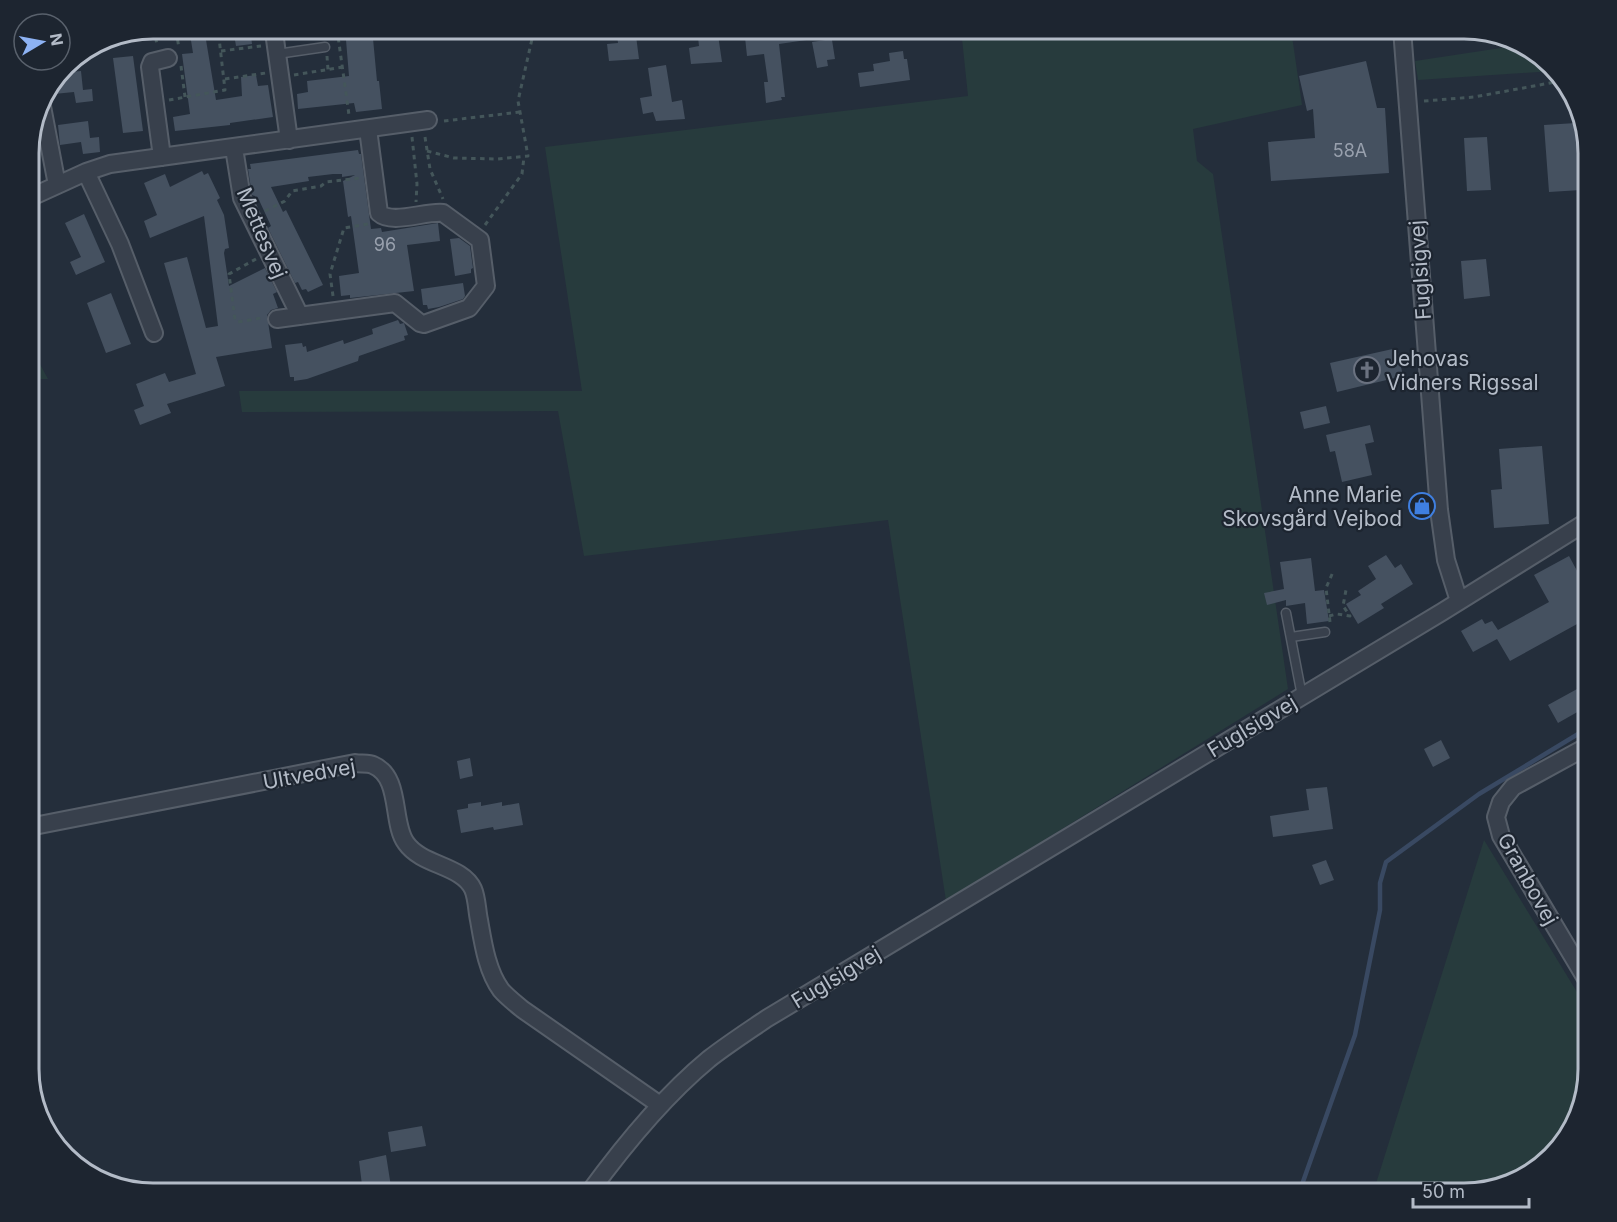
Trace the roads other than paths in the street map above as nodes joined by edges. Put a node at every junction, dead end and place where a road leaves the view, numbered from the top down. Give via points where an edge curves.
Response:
1 (1403, 39) edge
2 (325, 48) dead end
3 (277, 55) joint
4 (168, 58) dead end
5 (45, 120) edge
6 (420, 121) road end
7 (360, 130) junction
8 (289, 140) junction
9 (234, 148) junction
10 (162, 157) junction
11 (86, 172) junction
12 (57, 185) junction
13 (39, 193) edge
14 (300, 316) junction
15 (277, 319) road end
16 (154, 333) dead end
17 (1578, 527) edge
18 (1459, 601) junction
19 (1286, 613) dead end
20 (1325, 632) road end
21 (1290, 637) junction
22 (1302, 696) junction
23 (1578, 751) edge
24 (39, 825) edge
25 (1578, 965) edge
26 (660, 1106) junction
27 (597, 1183) edge

1 - 18 street, Fuglsigvej via 1439,510 1446,560
2 - 3 lane
3 - 8 street
4 - 10 street via 151,64
5 - 12 street
6 - 7 street
7 - 8 street
7 - 14 street via 382,216 443,213 477,236 486,286 464,311 424,324 395,303
8 - 9 street
9 - 10 street
9 - 14 street, Mettesvej via 242,198
10 - 11 street via 110,164
11 - 12 street
11 - 16 street via 120,244
12 - 13 street
14 - 15 street
17 - 18 street
18 - 22 street, Fuglsigvej
19 - 21 lane
20 - 21 lane
21 - 22 lane
22 - 26 street, Fuglsigvej via 766,1019 709,1059
23 - 25 street, Granbovej via 1513,787 1501,802 1496,817 1501,836
24 - 26 street, Ultvedvej via 355,763 373,765 386,776 394,792 405,842 417,855 460,874 472,888 484,948 501,990
26 - 27 street, Fuglsigvej

